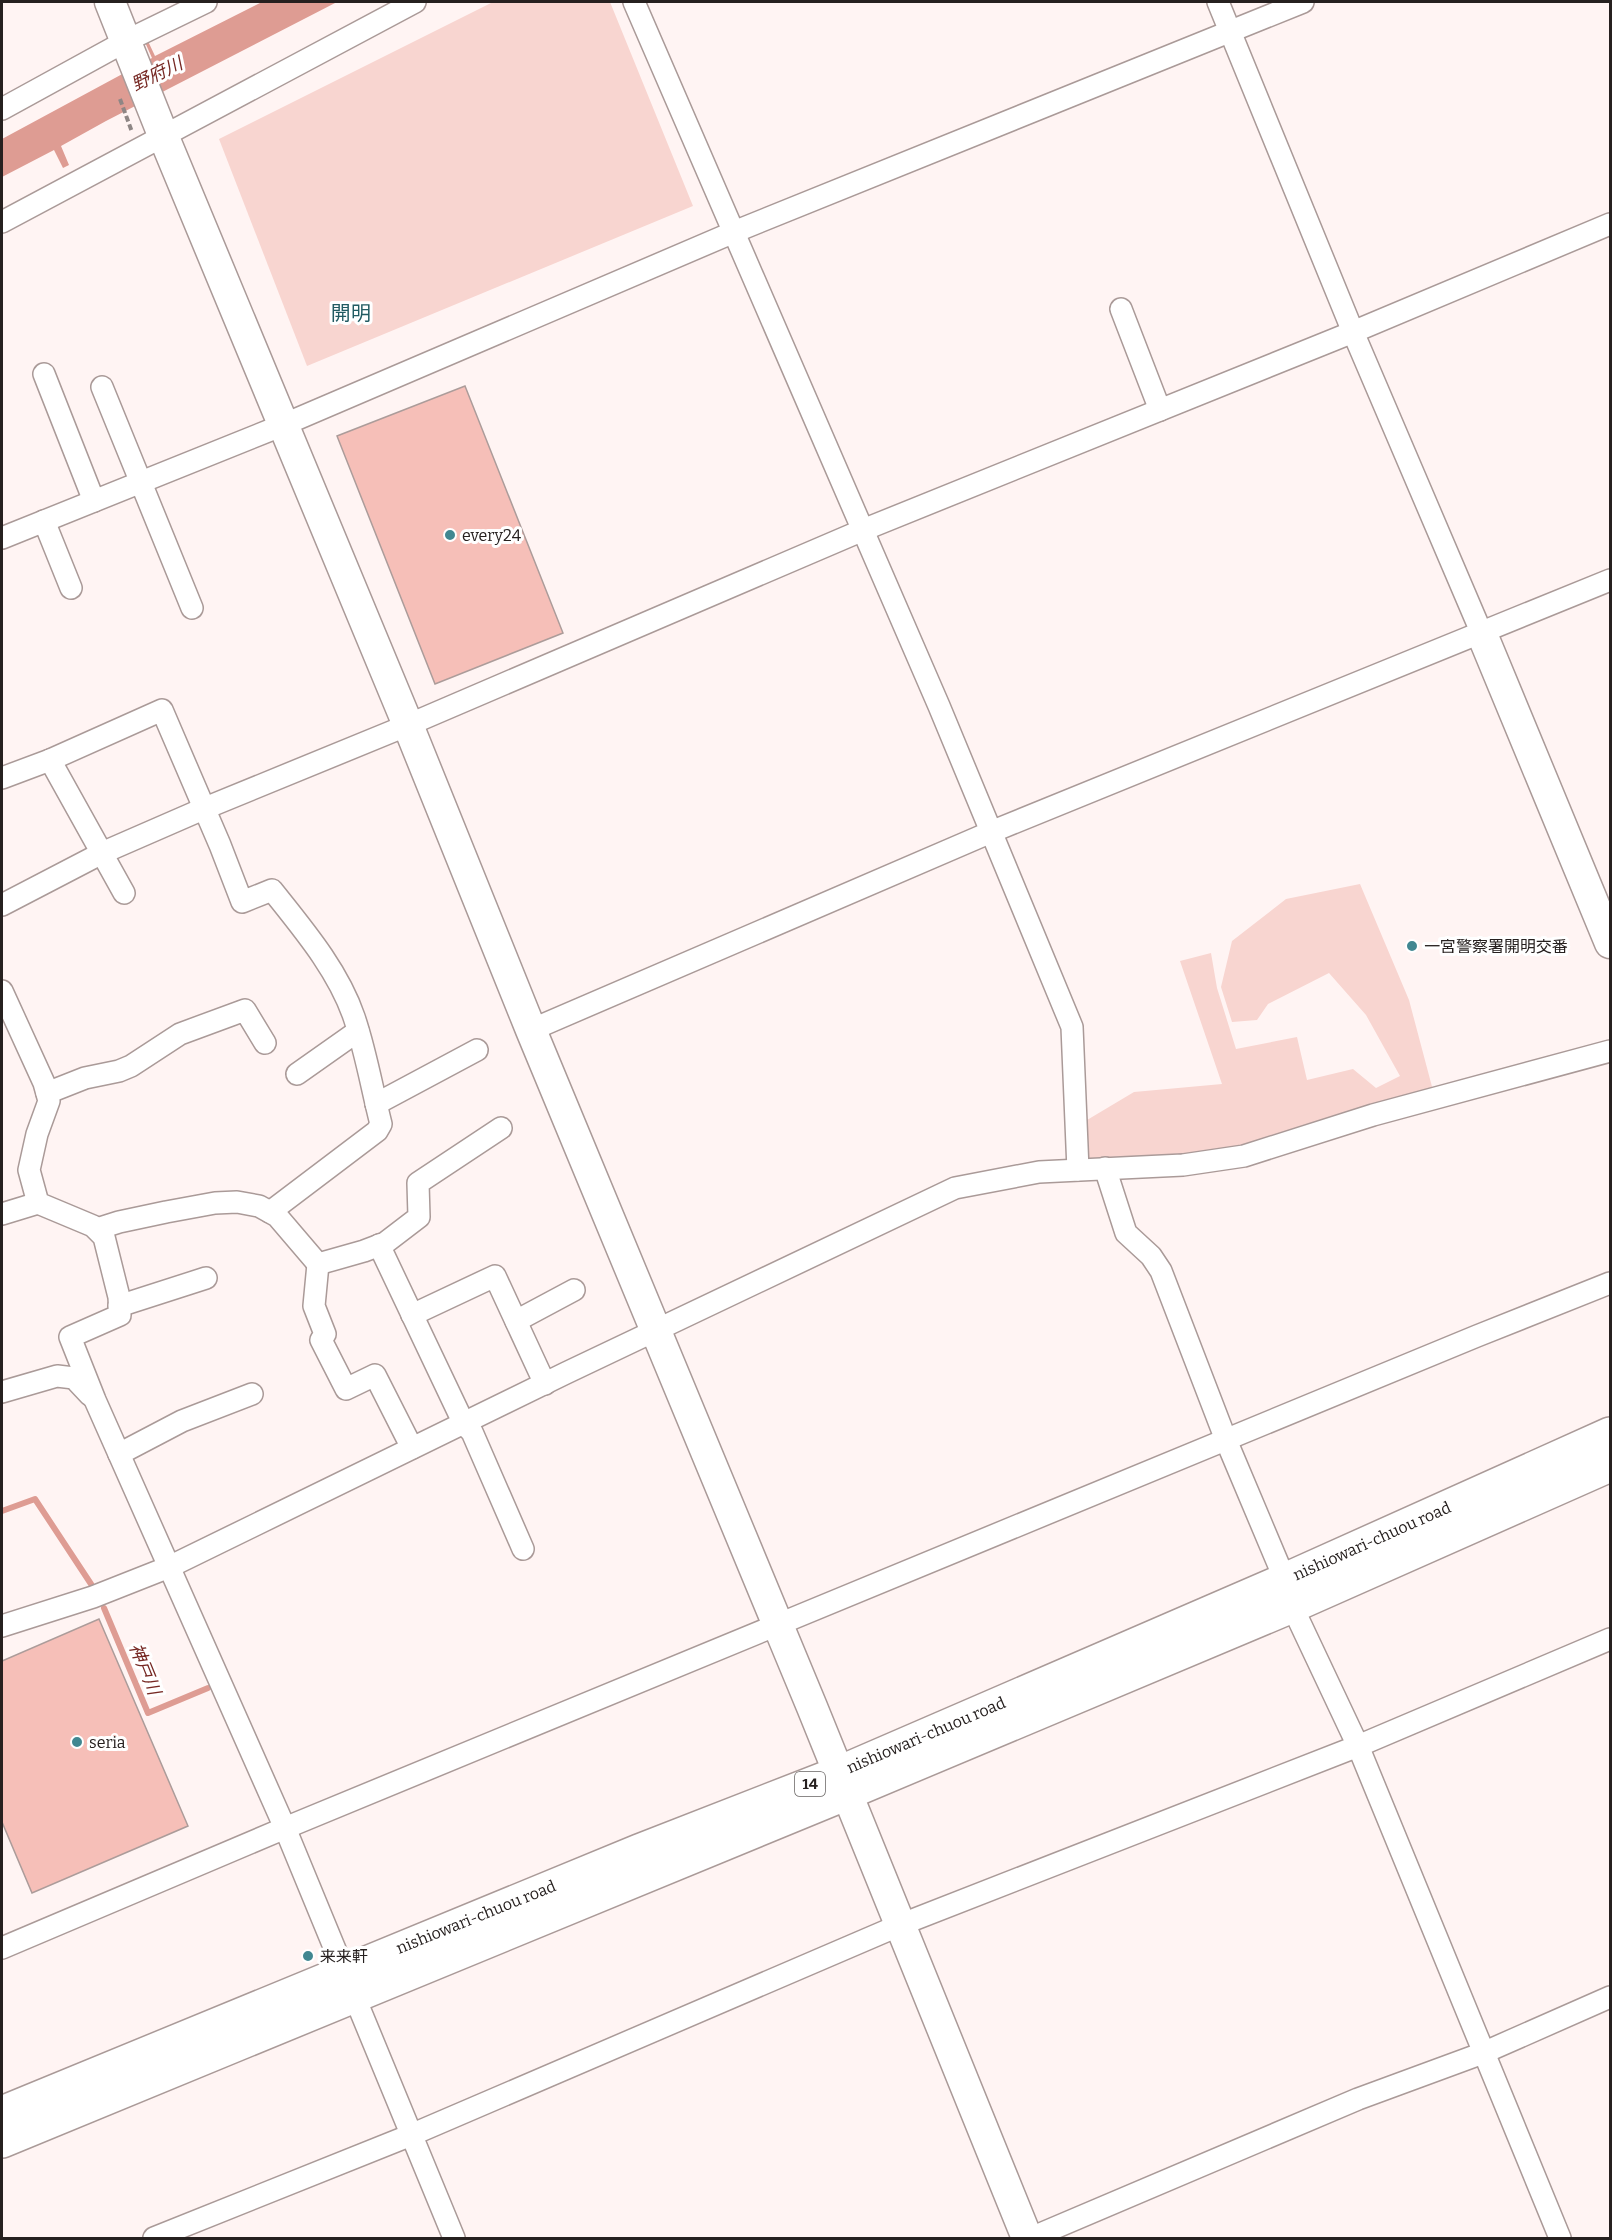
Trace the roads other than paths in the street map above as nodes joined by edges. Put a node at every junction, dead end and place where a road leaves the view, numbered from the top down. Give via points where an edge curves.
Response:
1 (110, 2) edge
2 (206, 2) edge
3 (415, 2) edge
4 (634, 2) edge
5 (1218, 2) edge
6 (1304, 2) edge
7 (1231, 32) junction
8 (126, 40) junction
9 (2, 109) edge
10 (163, 135) junction
11 (2, 222) edge
12 (1611, 224) edge
13 (734, 232) junction
14 (1122, 309) dead end
15 (1353, 332) junction
16 (44, 374) dead end
17 (102, 387) dead end
18 (1160, 410) junction
19 (283, 425) junction
20 (140, 482) junction
21 (94, 501) junction
22 (44, 521) junction
23 (863, 530) junction
24 (2, 538) edge
25 (1611, 580) edge
26 (71, 588) dead end
27 (192, 608) dead end
28 (1482, 634) junction
29 (408, 725) junction
30 (50, 760) junction
31 (2, 778) edge
32 (203, 809) junction
33 (991, 832) junction
34 (102, 853) junction
35 (124, 893) dead end
36 (2, 905) edge
37 (1609, 936) edge
38 (2, 992) edge
39 (531, 1030) junction
40 (358, 1031) junction
41 (265, 1044) dead end
42 (477, 1050) dead end
43 (1611, 1051) edge
44 (297, 1074) dead end
45 (47, 1093) junction
46 (376, 1104) junction
47 (501, 1128) dead end
48 (1105, 1168) junction
49 (1078, 1170) junction
50 (38, 1203) junction
51 (270, 1212) junction
52 (2, 1214) edge
53 (97, 1229) junction
54 (380, 1245) junction
55 (318, 1264) junction
56 (206, 1278) dead end
57 (1611, 1283) edge
58 (574, 1290) dead end
59 (119, 1306) junction
60 (412, 1315) junction
61 (516, 1320) junction
62 (657, 1330) junction
63 (545, 1384) junction
64 (2, 1392) edge
65 (252, 1394) dead end
66 (95, 1400) junction
67 (464, 1424) junction
68 (1611, 1434) edge
69 (1226, 1440) junction
70 (412, 1448) junction
71 (119, 1454) junction
72 (1611, 1465) edge
73 (523, 1549) dead end
74 (169, 1567) junction
75 (1289, 1593) junction
76 (778, 1625) junction
77 (2, 1626) edge
78 (1611, 1639) edge
79 (1358, 1746) junction
80 (843, 1783) junction
81 (285, 1828) junction
82 (900, 1925) junction
83 (2, 1948) edge
84 (349, 1983) junction
85 (1611, 1998) edge
86 (1482, 2054) junction
87 (2, 2113) edge
88 (411, 2135) junction
89 (2, 2140) edge
90 (154, 2238) edge
91 (454, 2238) edge
92 (1029, 2238) edge
93 (1560, 2238) edge

1 - 8 street
2 - 8 street
3 - 10 street
4 - 13 street
5 - 7 street
6 - 7 street
7 - 13 street
7 - 15 street
8 - 9 street
8 - 10 street
10 - 11 street
10 - 19 street
12 - 15 street
13 - 19 street
13 - 23 street
14 - 18 street
15 - 18 street
15 - 28 street
16 - 21 street
17 - 20 street
18 - 23 street
19 - 20 street
19 - 29 street
20 - 21 street
20 - 27 street
21 - 22 street
22 - 24 street
22 - 26 street
23 - 29 street
23 - 33 street
25 - 28 street
28 - 33 street
28 - 37 street
29 - 32 street
29 - 39 street
30 - 31 street
30 - 32 street via 162,710
30 - 34 street
32 - 34 street
32 - 40 street via 242,902 272,890 322,955 340,985
33 - 39 street
33 - 49 street via 1072,1027
34 - 35 street
34 - 36 street
38 - 45 street
39 - 62 street
40 - 44 street
40 - 46 street
41 - 45 street via 245,1010 180,1034 131,1066
42 - 46 street
43 - 48 street via 1373,1115 1244,1156 1183,1166
45 - 50 street via 49,1101 29,1170
46 - 51 street via 381,1124 377,1131
47 - 54 street via 418,1183 419,1217
48 - 49 street
48 - 69 street via 1126,1233 1161,1271
49 - 62 street via 1039,1172 955,1188
50 - 52 street
50 - 53 street
51 - 53 street via 237,1202 215,1203
51 - 55 street
53 - 59 street via 104,1237
54 - 55 street
54 - 60 street
55 - 70 street via 314,1306 325,1334 321,1340 346,1389 375,1375
56 - 59 street
57 - 69 street
58 - 61 street
59 - 66 street via 120,1315 70,1337
60 - 61 street via 495,1276
60 - 67 street
61 - 63 street
62 - 63 street
62 - 76 street
63 - 67 street
64 - 66 street via 57,1376 74,1378
65 - 71 street via 182,1421
66 - 71 street
67 - 70 street
67 - 73 street via 472,1432
68 - 75 main road, nishiowari-chuou road / 14
69 - 75 street
69 - 76 street
70 - 74 street
71 - 74 street
72 - 75 main road, nishiowari-chuou road / 14
74 - 77 street
74 - 81 street
75 - 79 street
75 - 80 main road, nishiowari-chuou road / 14
76 - 80 street
76 - 81 street
78 - 79 street
79 - 82 street
79 - 86 street
80 - 82 street
80 - 84 main road, nishiowari-chuou road / 14 via 639,1851
81 - 83 street
81 - 84 street
82 - 88 street
82 - 92 street
84 - 87 main road, nishiowari-chuou road / 14
84 - 88 street
84 - 89 main road, nishiowari-chuou road / 14
85 - 86 street
86 - 92 street via 1358,2099
86 - 93 street
88 - 90 street
88 - 91 street

